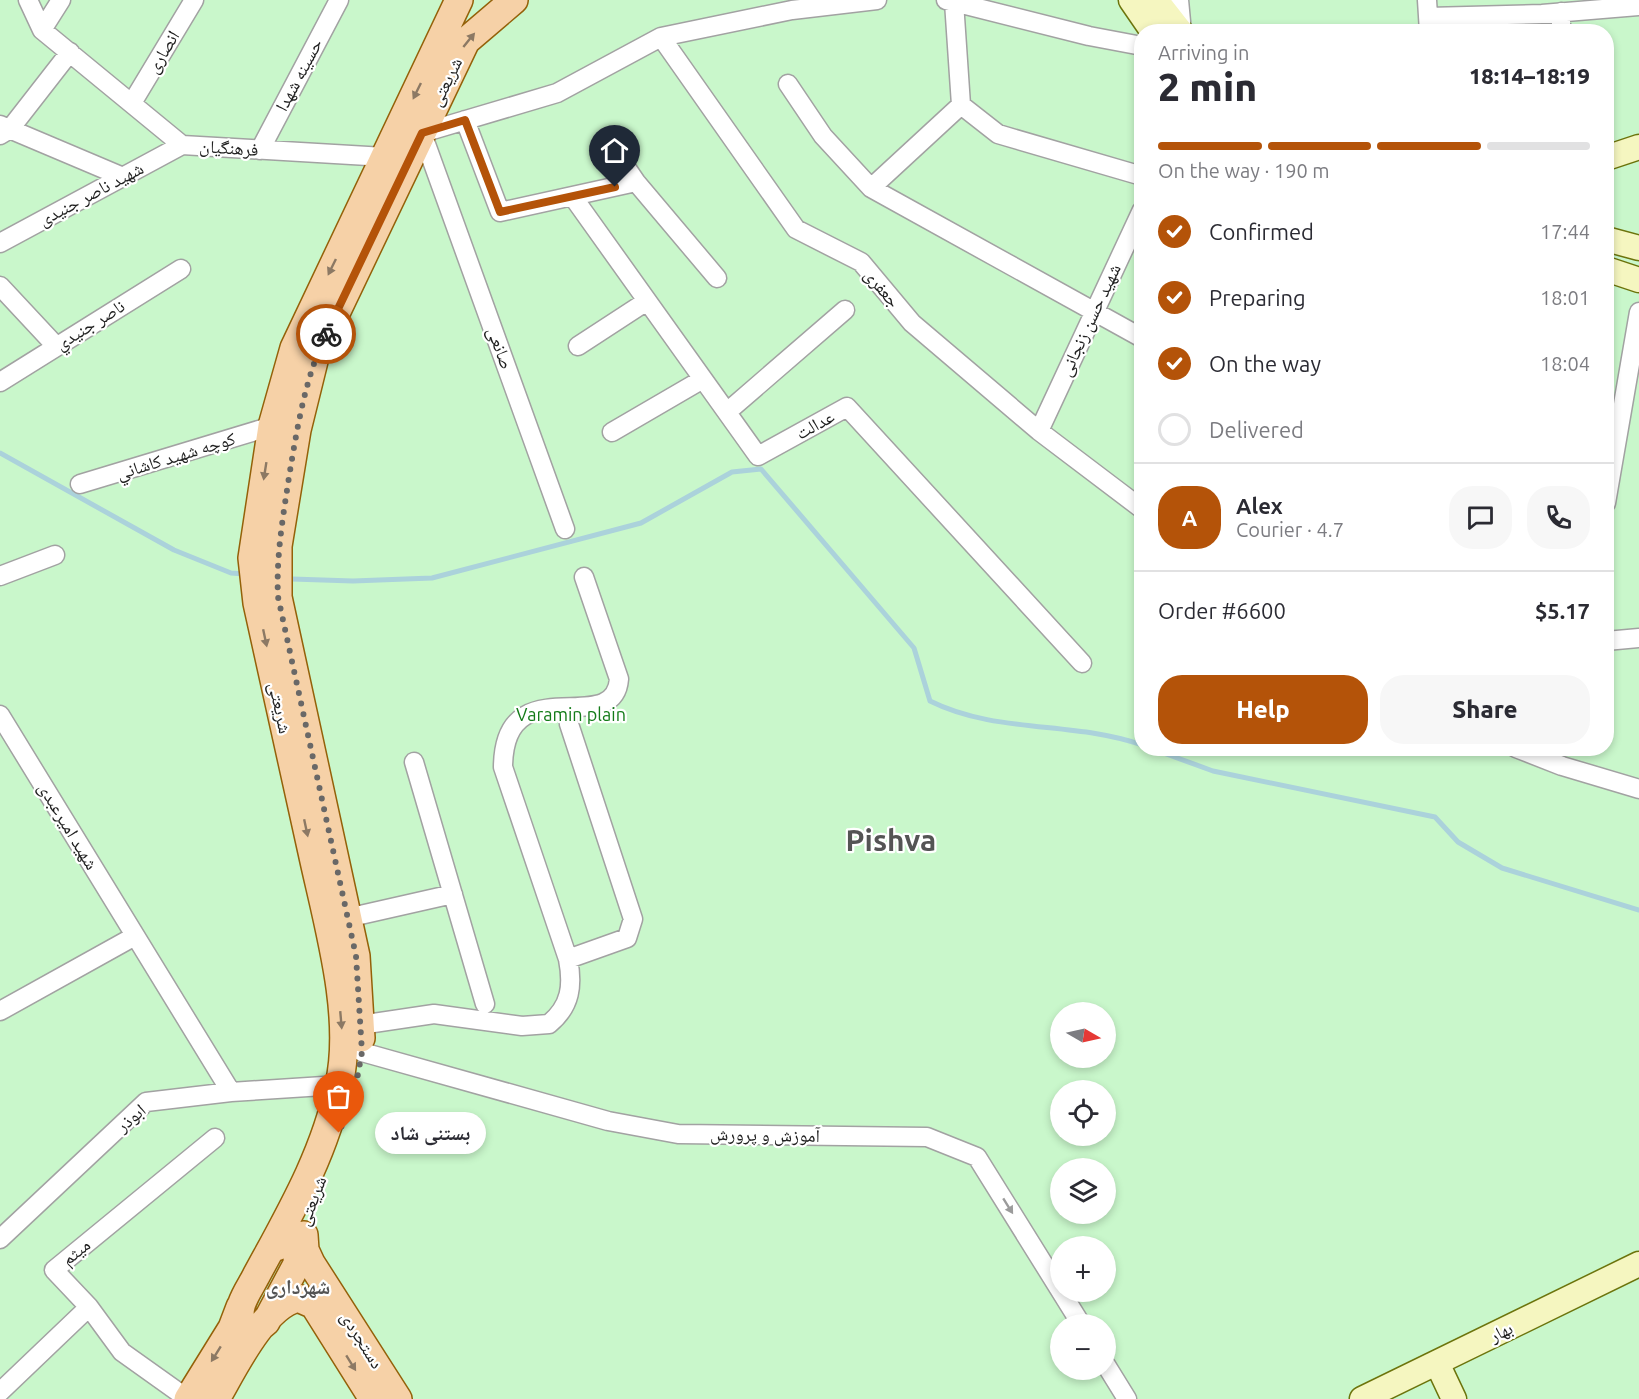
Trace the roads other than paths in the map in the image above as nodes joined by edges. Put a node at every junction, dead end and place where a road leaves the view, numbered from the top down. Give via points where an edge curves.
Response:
1 (28, 0) edge
2 (61, 0) edge
3 (194, 0) edge
4 (339, 0) edge
5 (459, 0) edge
6 (514, 0) edge
7 (877, 0) edge
8 (1131, 0) edge
9 (1156, 0) edge
10 (1179, 0) edge
11 (950, 1) edge
12 (1639, 6) edge
13 (1541, 7) edge
14 (1561, 12) junction
15 (1428, 16) edge
16 (1148, 24) edge
17 (1176, 24) edge
18 (1181, 24) edge
19 (1561, 24) edge
20 (42, 30) junction
21 (661, 37) junction
22 (1134, 44) edge
23 (70, 52) junction
24 (788, 84) dead end
25 (132, 103) junction
26 (961, 105) junction
27 (465, 120) junction
28 (3, 130) edge
29 (422, 133) junction
30 (606, 138) dead end
31 (182, 145) junction
32 (1639, 147) edge
33 (260, 150) junction
34 (1614, 155) edge
35 (385, 157) junction
36 (1134, 174) edge
37 (123, 177) junction
38 (636, 182) junction
39 (870, 188) junction
40 (573, 197) junction
41 (1134, 227) edge
42 (1614, 241) edge
43 (0, 243) edge
44 (1639, 248) edge
45 (181, 269) dead end
46 (1614, 272) edge
47 (717, 278) dead end
48 (1639, 280) edge
49 (0, 286) edge
50 (647, 301) junction
51 (845, 310) dead end
52 (1639, 312) edge
53 (1094, 313) junction
54 (1134, 334) edge
55 (56, 346) junction
56 (578, 346) dead end
57 (703, 379) junction
58 (0, 382) edge
59 (727, 412) junction
60 (272, 426) junction
61 (1039, 431) junction
62 (612, 432) dead end
63 (1614, 457) edge
64 (80, 484) dead end
65 (1134, 503) edge
66 (565, 529) dead end
67 (54, 555) dead end
68 (0, 576) edge
69 (584, 576) dead end
70 (1639, 638) edge
71 (1614, 640) edge
72 (1082, 663) dead end
73 (0, 715) edge
74 (570, 724) dead end
75 (1564, 757) edge
76 (414, 762) dead end
77 (1639, 789) edge
78 (453, 894) junction
79 (347, 918) junction
80 (135, 936) junction
81 (568, 959) junction
82 (485, 1004) dead end
83 (0, 1011) edge
84 (360, 1025) junction
85 (362, 1052) junction
86 (339, 1085) junction
87 (231, 1092) junction
88 (215, 1138) dead end
89 (305, 1216) junction
90 (0, 1239) edge
91 (291, 1256) junction
92 (1639, 1264) edge
93 (323, 1280) junction
94 (89, 1307) junction
95 (240, 1307) junction
96 (1075, 1314) edge
97 (337, 1321) junction
98 (266, 1323) junction
99 (1437, 1363) junction
100 (1115, 1380) edge
101 (0, 1392) edge
102 (188, 1399) edge
103 (216, 1399) edge
104 (373, 1399) edge
105 (398, 1399) edge
106 (1126, 1399) edge
107 (1362, 1399) edge
108 (1454, 1399) edge

1 - 20 street
2 - 20 street
3 - 25 street, انصاری
4 - 33 street, حسینه شهدا
5 -> 35 main road, شریعتی
29 -> 6 main road, شریعتی via 466,41
7 - 21 street via 792,10
8 - 16 main road
9 - 17 main road
10 - 18 street
11 - 22 street
11 - 26 street
12 - 14 street
13 - 14 street
13 - 15 street
14 - 19 street
20 - 23 street, فرهنگیان
21 - 27 street via 557,93
21 - 61 street, جعفری via 796,229 861,262 912,323
23 - 25 street, فرهنگیان
23 - 28 street
24 - 39 street via 823,136
25 - 31 street, فرهنگیان
26 - 36 street via 998,134
26 - 39 street
27 - 29 street
27 - 40 street via 500,212
28 - 37 street
29 - 66 street, صانعی
29 - 79 main road, شریعتی via 315,357 297,430 278,546 278,597
30 - 38 street
31 - 33 street, فرهنگیان
31 - 37 street, شهيد ناصر جنیدی
32 - 34 main road
33 - 35 street, فرهنگیان
35 -> 60 main road, شریعتی via 294,348
37 - 43 street, شهيد ناصر جنیدی
38 - 40 street
38 - 47 street
39 - 53 street
40 - 50 street, عدالت
41 - 53 street, شهید حسن زنجانی
42 - 44 main road
45 - 55 street, ناصر جنيدي
46 - 48 main road
49 - 55 street
50 - 56 street
50 - 57 street, عدالت
51 - 59 street
52 - 63 street
53 - 54 street
53 - 61 street, شهید حسن زنجانی
55 - 58 street, ناصر جنيدي
57 - 59 street, عدالت
57 - 62 street
59 - 72 street, عدالت via 758,456 847,407
60 - 64 street, كوچه شهيد كاشاني
60 -> 86 main road, شریعتی via 252,569 336,963 344,1052
61 - 65 street, جعفری
67 - 68 street
69 - 81 street via 619,679 617,689 603,704 594,707 556,705 517,721 504,746 503,766
70 - 71 street
73 - 80 street, شهید امیرعبدی
74 - 81 street via 633,919 627,938
75 - 77 street
76 - 78 street
78 - 79 street
78 - 82 street
79 - 84 main road, شریعتی via 356,956
80 - 83 street
80 - 87 street, شهید امیرعبدی
81 - 84 street via 572,982 569,997 549,1024 522,1026 434,1014
84 - 85 main road, شریعتی
85 - 89 main road, شریعتی via 355,1090
85 -> 96 street, آموزش و پرورش via 608,1121 678,1134 927,1137 977,1156
86 - 87 street, ابوذر
86 - 91 main road, شریعتی via 330,1119 294,1208
87 - 90 street, ابوذر via 146,1102
88 - 94 street, میثم via 54,1270
89 - 91 main road, شریعتی
89 - 93 main road, دستجردی via 305,1250
91 - 93 main road via 299,1270
91 - 95 main road
91 - 98 main road
92 - 99 main road, بهار
93 - 97 main road, دستجردی
94 - 101 street
94 - 102 street, میثم via 122,1352
95 - 98 main road via 240,1318 248,1327 260,1328
95 -> 102 main road via 232,1328
97 - 98 main road, دستجردی via 303,1299 281,1305
97 -> 104 main road, دستجردی
97 - 105 main road, دستجردی
98 - 103 main road via 252,1338
99 - 107 main road, بهار
99 - 108 main road
100 - 106 street

